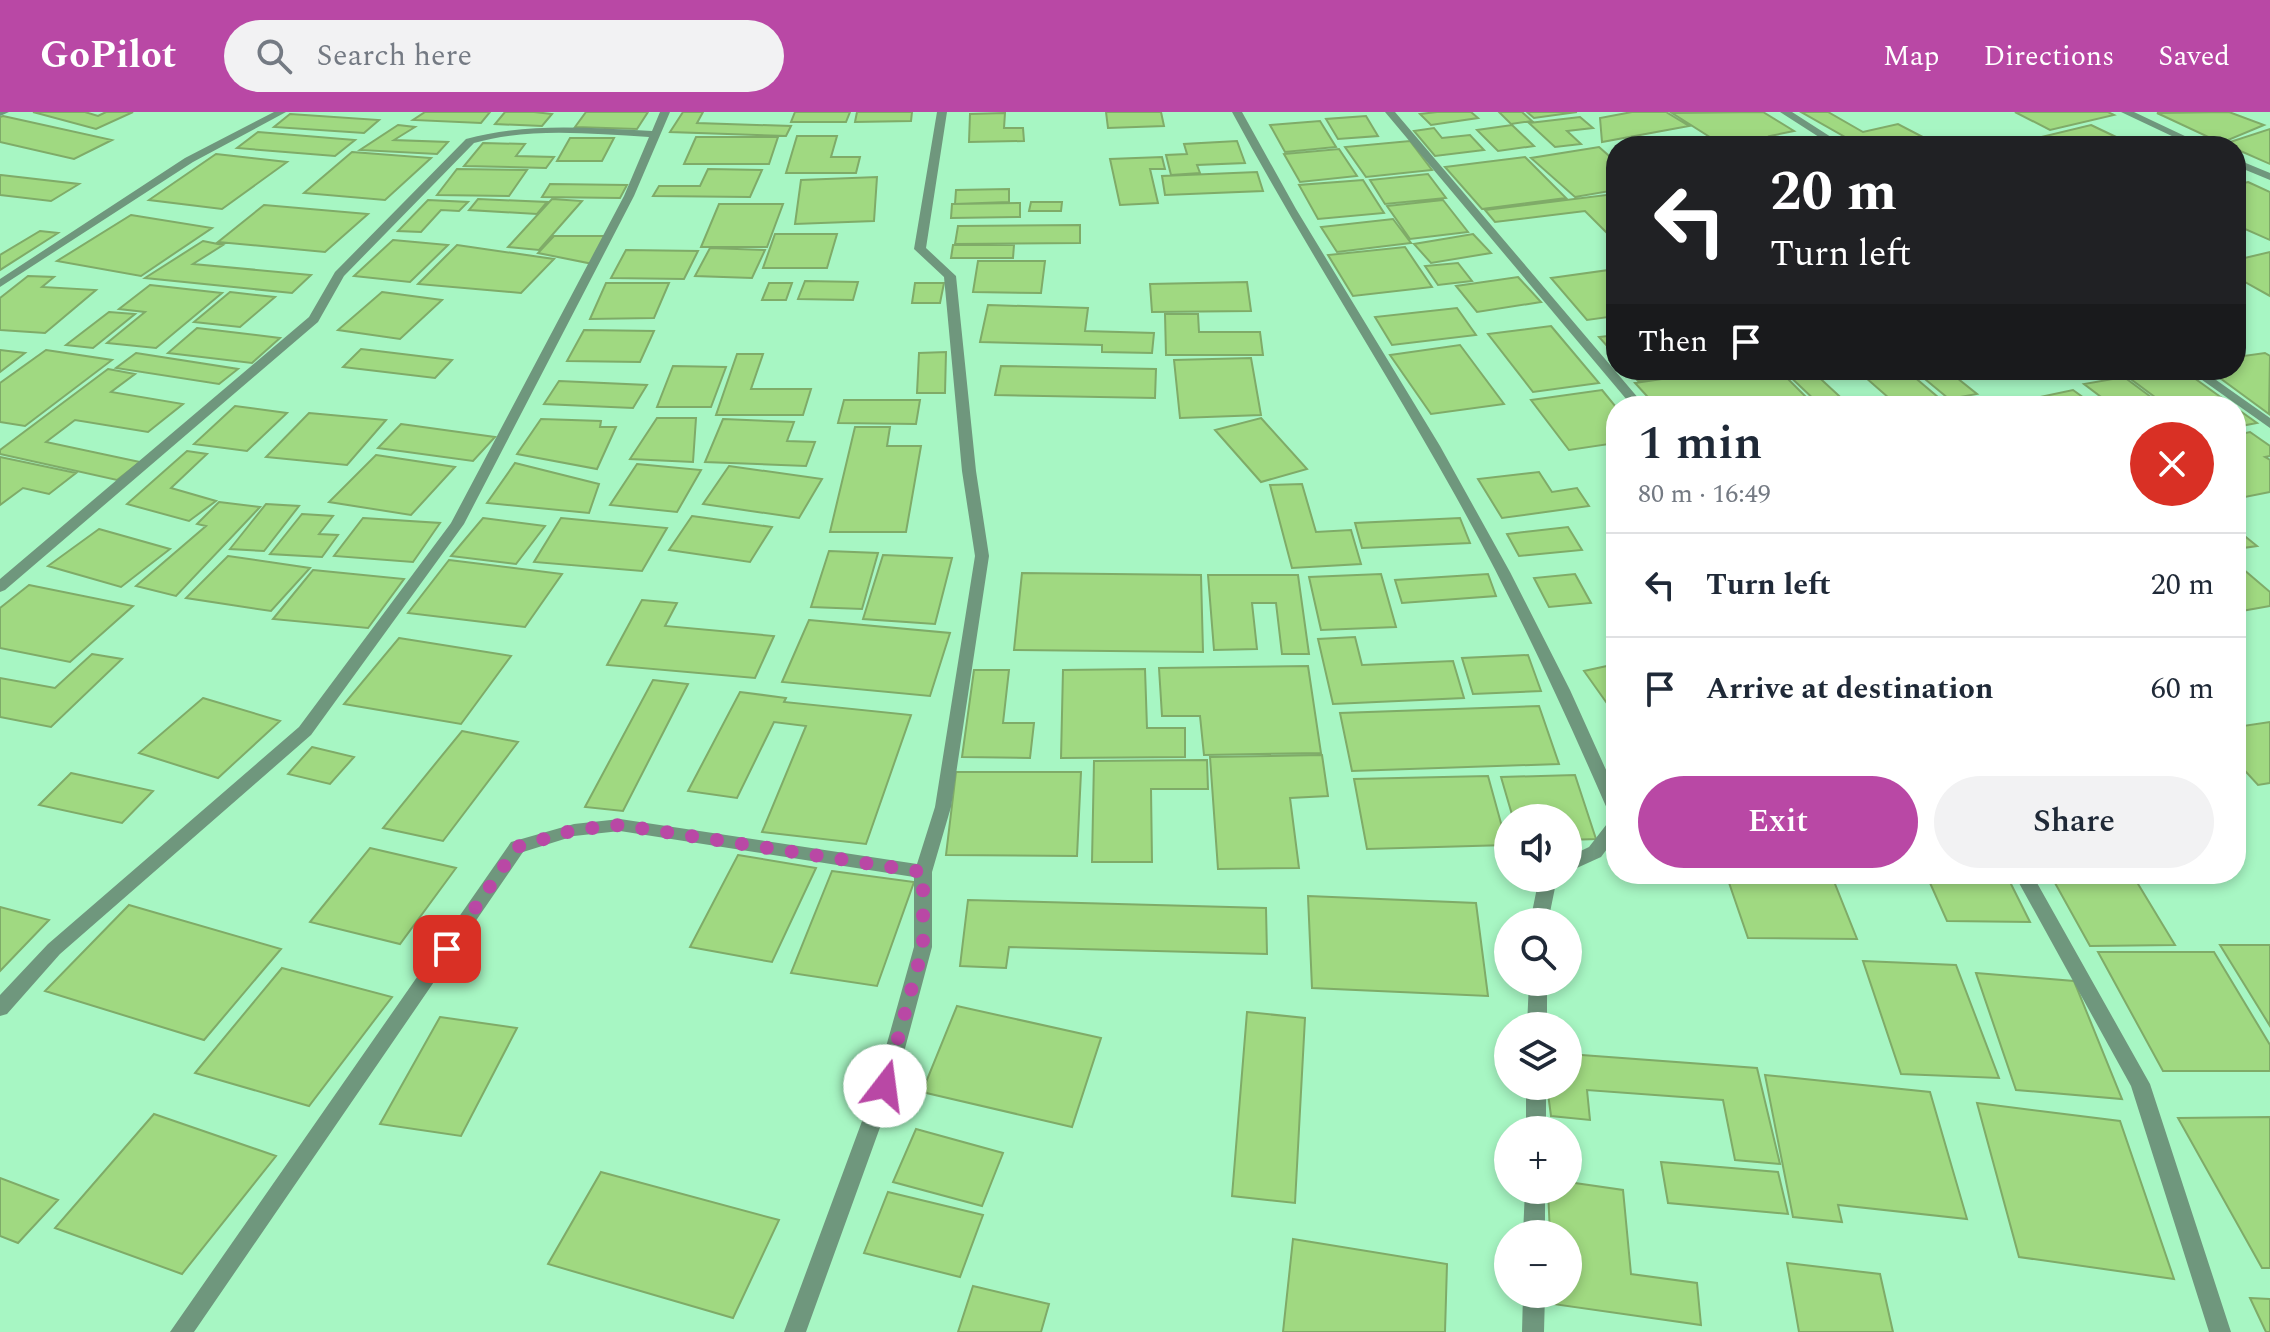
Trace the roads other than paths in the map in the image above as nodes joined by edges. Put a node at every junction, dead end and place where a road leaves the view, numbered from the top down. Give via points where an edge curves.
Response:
1 (281, 112) edge
2 (665, 112) edge
3 (942, 112) edge
4 (1237, 112) edge
5 (1390, 112) edge
6 (1785, 112) edge
7 (2126, 112) edge
8 (655, 134) junction
9 (1824, 136) edge
10 (2179, 136) edge
11 (2246, 166) edge
12 (2270, 177) edge
13 (0, 284) edge
14 (1606, 369) edge
15 (1616, 380) edge
16 (2208, 380) edge
17 (1630, 396) edge
18 (2231, 396) edge
19 (2246, 407) edge
20 (2270, 424) edge
21 (0, 587) edge
22 (1606, 787) edge
23 (1606, 838) edge
24 (1582, 858) edge
25 (923, 872) junction
26 (2029, 884) edge
27 (0, 1008) edge
28 (1534, 1308) edge
29 (181, 1332) edge
30 (795, 1332) edge
31 (1533, 1332) edge
32 (2220, 1332) edge

1 - 13 street via 189,160
2 - 8 street
3 - 25 street via 920,249 950,276 982,556 943,807
4 - 22 street via 1275,185 1462,495 1577,719
5 - 14 street
6 - 9 street
7 - 10 street
8 - 21 street via 528,130 470,141 339,274 314,319
8 - 27 street via 629,196 457,524 305,731 54,949
11 - 12 street
15 - 17 street
16 - 18 street
19 - 20 street
23 - 24 street
25 - 29 street via 620,825 574,830 517,847
25 - 30 street via 923,947 885,1086
26 - 32 street via 2140,1084
28 - 31 street

